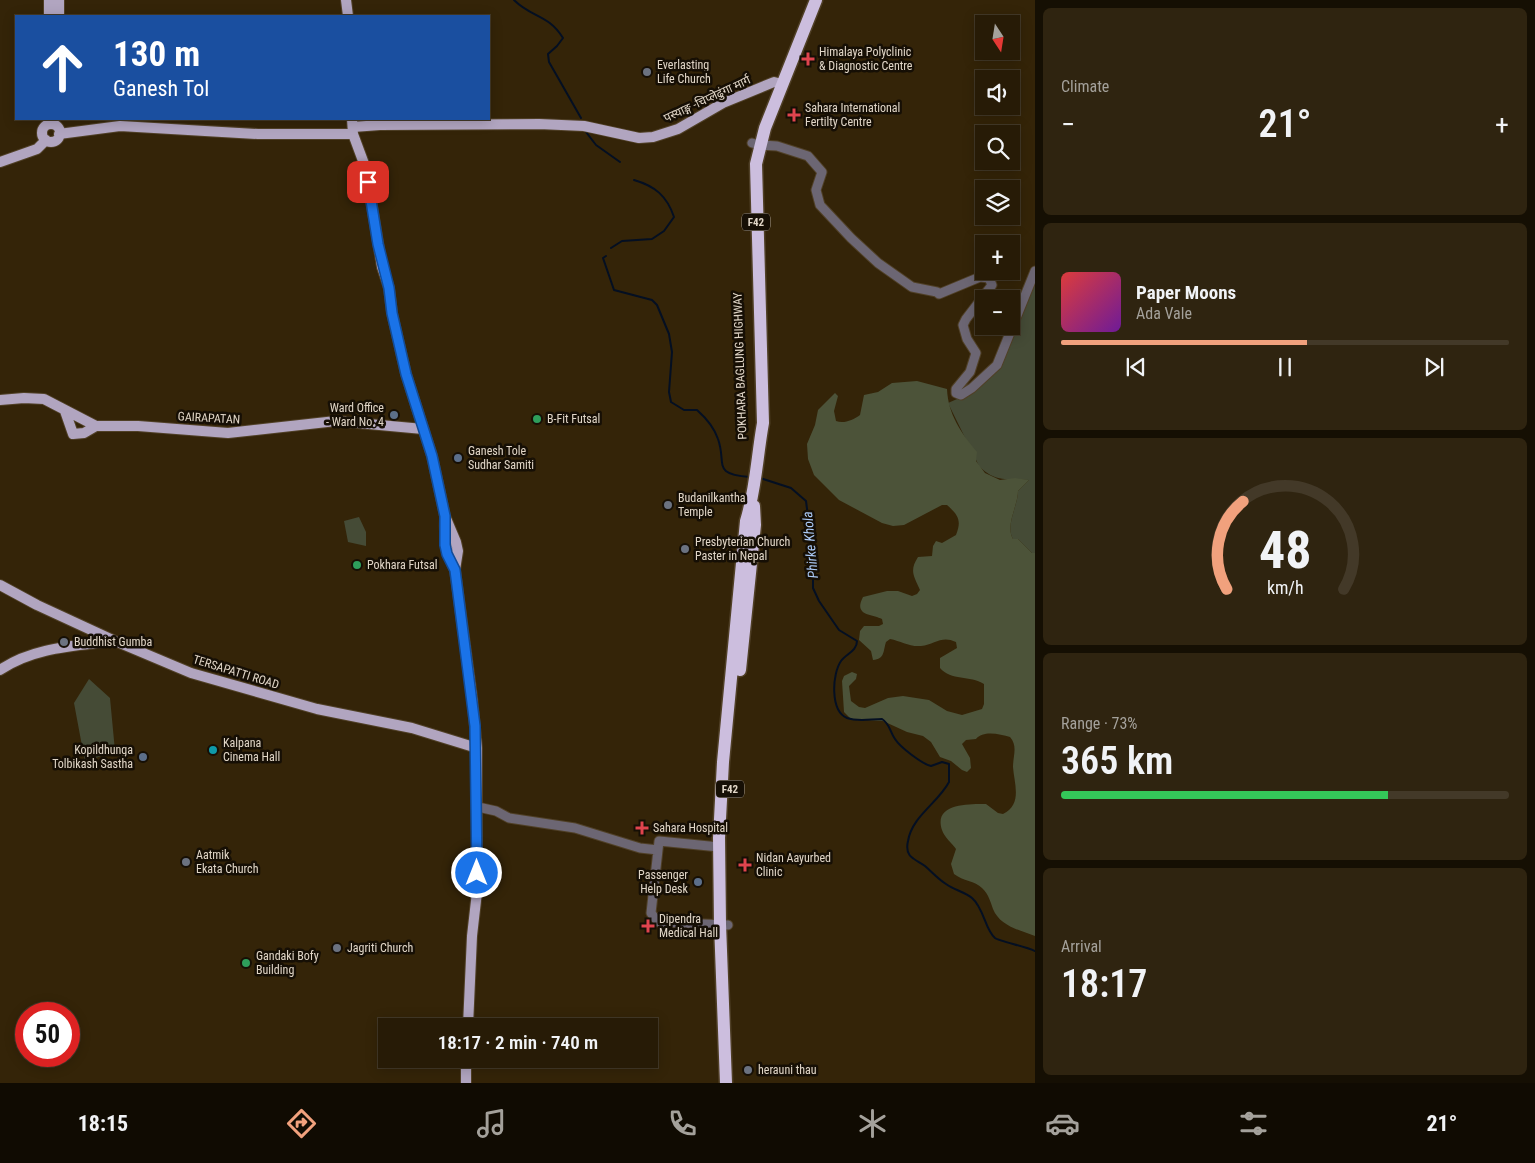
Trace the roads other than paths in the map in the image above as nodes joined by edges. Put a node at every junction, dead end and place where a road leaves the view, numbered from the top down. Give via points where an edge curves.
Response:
1 (49, 0) edge
2 (59, 0) edge
3 (346, 0) edge
4 (806, 0) edge
5 (816, 0) edge
6 (49, 15) edge
7 (60, 15) edge
8 (348, 15) edge
9 (778, 83) junction
10 (55, 125) edge
11 (353, 127) edge
12 (756, 144) junction
13 (0, 162) edge
14 (1035, 271) edge
15 (0, 400) edge
16 (65, 411) junction
17 (96, 426) junction
18 (422, 429) junction
19 (752, 502) junction
20 (0, 584) edge
21 (115, 641) junction
22 (0, 670) edge
23 (477, 748) junction
24 (478, 807) junction
25 (719, 846) junction
26 (658, 850) junction
27 (724, 924) junction
28 (468, 1018) edge
29 (466, 1068) edge
30 (466, 1083) edge
31 (726, 1083) edge
32 (733, 1083) edge

1 - 6 main road
2 - 7 main road
3 - 8 main road
4 - 9 highway, POKHARA BAGLUNG HIGHWAY / F42
5 - 9 highway, POKHARA BAGLUNG HIGHWAY / F42
9 - 11 main road, पस्याङ्ग -चिप्लेढुंगा मार्ग via 723,103 678,129 653,137 639,138 584,126 539,124
9 - 12 highway, POKHARA BAGLUNG HIGHWAY / F42
10 - 11 main road, पस्याङ्ग -चिप्लेढुंगा मार्ग via 258,134
10 - 13 main road, पस्याङ्ग -चिप्लेढुंगा मार्ग via 56,140 46,140 37,150
11 - 18 main road via 366,169 392,313
12 - 14 street via 771,144 808,156 822,172 816,190 820,205 878,263 912,286 939,294 980,277 989,278 992,285 963,325 976,353 970,372 956,393 961,395 972,388 997,365
12 - 19 highway, POKHARA BAGLUNG HIGHWAY / F42 via 748,159 747,191 757,455
15 - 16 main road, GAIRAPATAN via 44,399
16 - 17 main road, GAIRAPATAN
16 - 17 main road via 73,434 84,433
17 - 18 main road, GAIRAPATAN via 228,433 336,421
18 - 23 main road via 432,456 445,516 447,554 455,570
19 - 25 highway, F42 via 746,522 723,762
19 - 27 highway, F42 via 755,525 731,766
20 - 21 main road, TERSAPATTI ROAD
21 - 22 main road via 56,648 14,660
21 - 23 main road, TERSAPATTI ROAD via 192,673 302,705 412,728
23 - 24 main road
24 - 26 street via 509,818 574,828 640,848
24 - 28 main road via 477,892
25 - 26 street via 659,841
25 - 27 highway, F42
26 - 27 street via 651,912 658,922
27 - 31 highway, F42
27 - 32 highway, F42
29 - 30 main road

